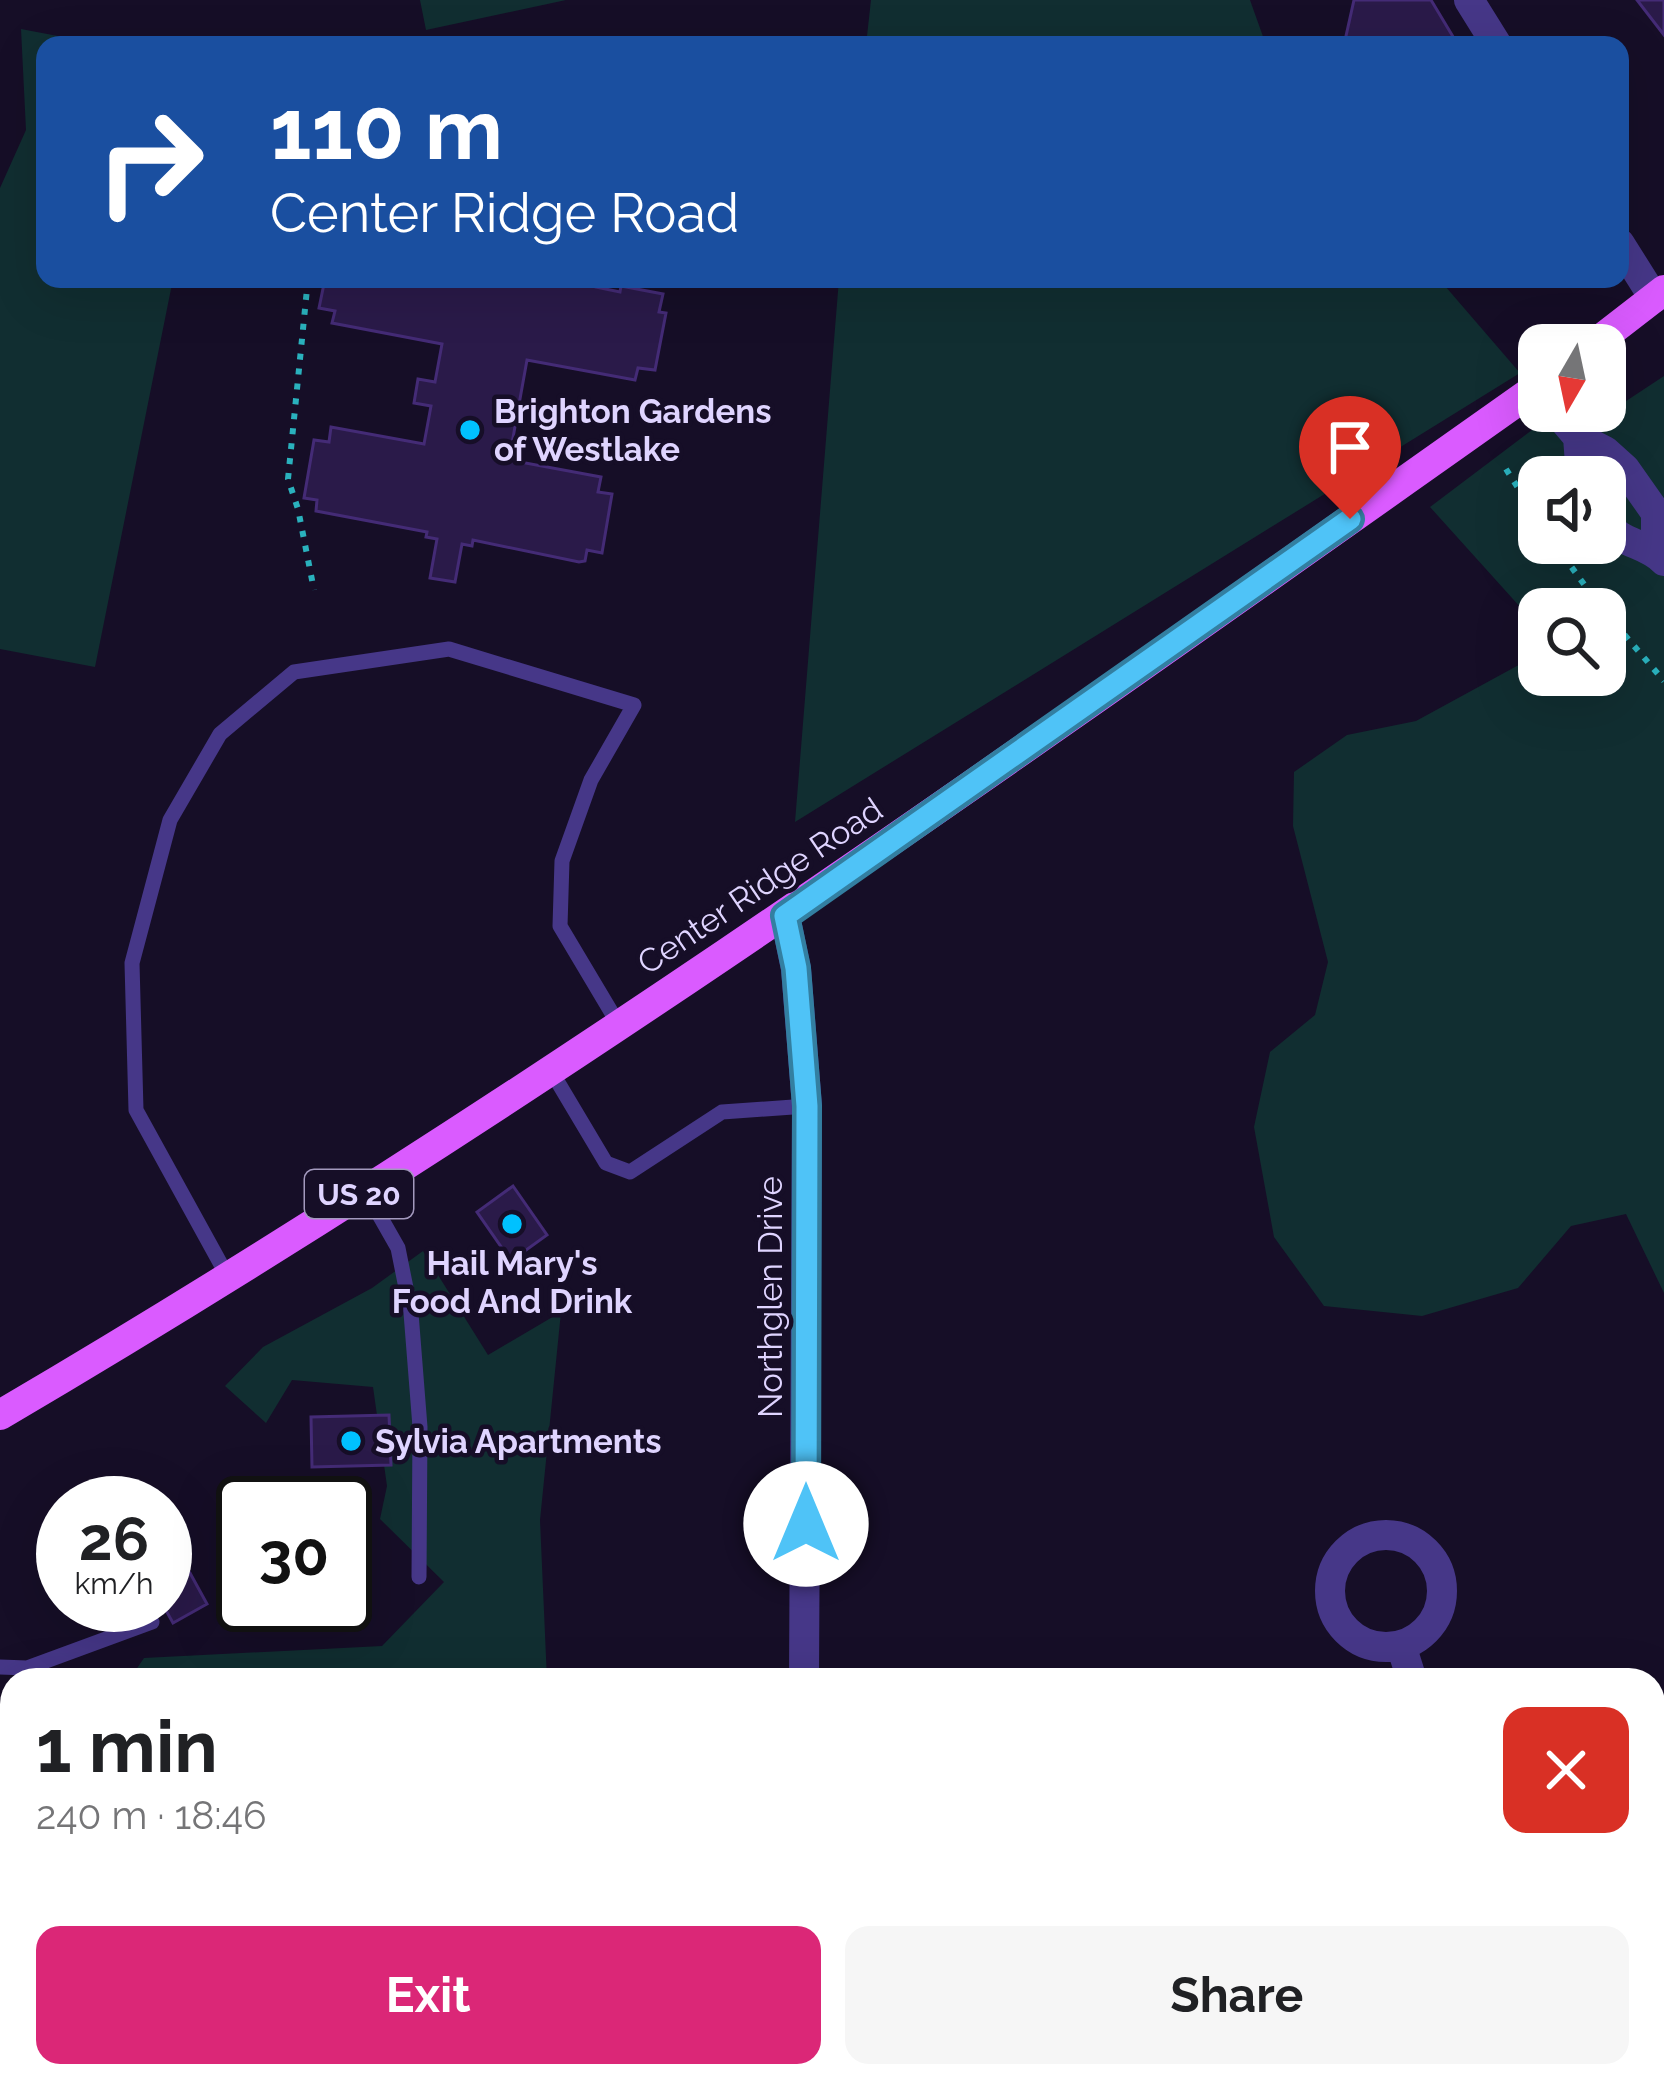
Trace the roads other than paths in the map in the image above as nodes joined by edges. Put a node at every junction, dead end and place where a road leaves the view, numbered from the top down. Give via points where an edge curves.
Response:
1 (1468, 0) edge
2 (1490, 36) edge
3 (1629, 256) edge
4 (1659, 294) edge
5 (1620, 324) edge
6 (1518, 401) edge
7 (1574, 432) edge
8 (1578, 437) junction
9 (1579, 456) edge
10 (1626, 542) edge
11 (1660, 557) edge
12 (785, 916) junction
13 (619, 1025) junction
14 (550, 1070) junction
15 (807, 1106) junction
16 (365, 1190) junction
17 (229, 1279) junction
18 (0, 1415) edge
19 (419, 1576) dead end
20 (125, 1632) edge
21 (1401, 1645) dead end
22 (0, 1667) edge
23 (804, 1668) edge
24 (1408, 1668) edge

1 - 2 street
3 - 4 street
4 - 5 main road
6 - 12 main road, Center Ridge Road / US 20
7 - 8 street
8 - 9 street
8 - 11 street via 1625,470 1656,513
10 - 11 street
12 - 13 main road, Center Ridge Road / US 20
12 - 15 street, Northglen Drive
13 - 14 main road, Center Ridge Road / US 20
13 - 17 lane via 560,926 562,861 591,780 634,705 448,649 294,672 220,734 170,820 132,964 136,1110
14 - 15 lane via 605,1163 630,1172 722,1112
14 - 16 main road, Center Ridge Road / US 20
15 - 23 street, Northglen Drive
16 - 17 main road, Center Ridge Road / US 20
16 - 19 lane via 398,1248 411,1313
17 - 18 main road, Center Ridge Road / US 20
20 - 22 lane via 27,1668
21 - 24 street

